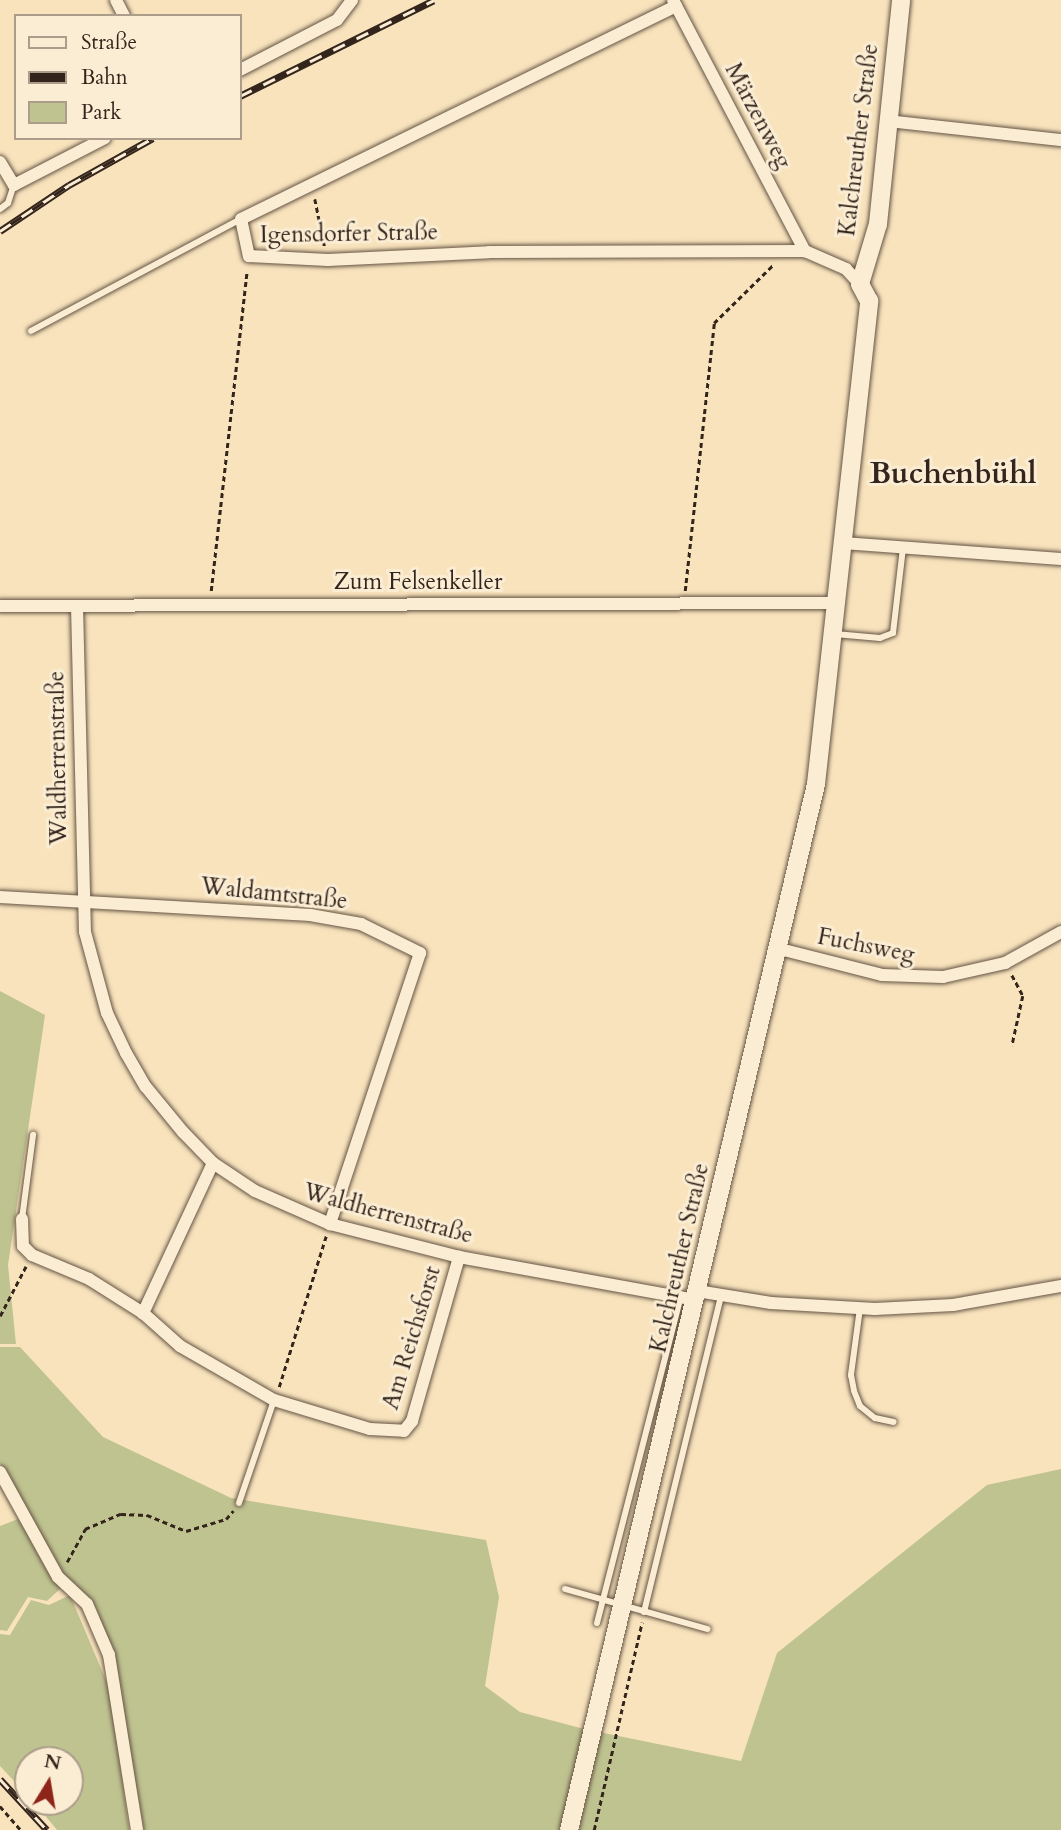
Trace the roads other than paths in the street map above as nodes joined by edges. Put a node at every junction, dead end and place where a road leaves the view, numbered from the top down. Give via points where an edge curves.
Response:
1 (352, 0) edge
2 (901, 0) edge
3 (675, 3) edge
4 (242, 69) edge
5 (888, 121) junction
6 (1061, 139) edge
7 (101, 140) edge
8 (0, 162) edge
9 (14, 185) junction
10 (0, 209) edge
11 (241, 219) junction
12 (805, 251) junction
13 (860, 284) junction
14 (31, 331) dead end
15 (842, 542) junction
16 (904, 548) junction
17 (1061, 559) edge
18 (836, 603) junction
19 (0, 606) edge
20 (76, 606) junction
21 (833, 634) junction
22 (0, 897) edge
23 (82, 900) junction
24 (1061, 932) edge
25 (780, 949) junction
26 (33, 1135) dead end
27 (213, 1163) junction
28 (22, 1219) joint
29 (330, 1224) junction
30 (458, 1257) junction
31 (1061, 1286) edge
32 (691, 1296) junction
33 (721, 1297) junction
34 (860, 1308) junction
35 (143, 1312) junction
36 (274, 1400) junction
37 (894, 1422) dead end
38 (0, 1472) edge
39 (239, 1503) road end
40 (565, 1589) dead end
41 (603, 1599) junction
42 (623, 1604) junction
43 (645, 1612) junction
44 (597, 1623) dead end
45 (707, 1629) dead end
46 (137, 1830) edge
47 (569, 1830) edge

1 - 4 street via 337,20
2 - 5 street, Kalchreuther Straße
3 - 11 street, Igensdorfer Straße
3 - 12 street, Märzenweg
5 - 6 street
5 - 13 street, Kalchreuther Straße via 878,224
7 - 9 street
8 - 9 street
9 - 10 lane via 8,203
11 - 12 street, Igensdorfer Straße via 249,256 328,260 489,253
11 - 14 lane
12 - 13 street, Kalchreuther Straße via 846,269
13 - 15 street, Kalchreuther Straße via 869,300
15 - 16 street
15 - 18 street, Kalchreuther Straße
16 - 17 street
16 - 21 lane via 893,633 880,638
18 - 20 street, Zum Felsenkeller
18 - 21 street, Kalchreuther Straße
19 - 20 street, Zum Felsenkeller
20 - 23 street, Waldherrenstraße
21 - 25 street, Kalchreuther Straße via 816,785
22 - 23 street, Waldamtstraße
23 - 27 street, Waldherrenstraße via 93,969 126,1053 146,1087
23 - 29 street, Waldamtstraße via 310,915 361,924 420,953
24 - 25 street, Fuchsweg via 1005,963 969,975 912,979
25 - 32 street, Kalchreuther Straße
26 - 28 lane
27 - 29 street, Waldherrenstraße via 255,1191
27 - 35 street
28 - 35 street, Am Reichsforst via 23,1246 32,1255 89,1279
29 - 30 street, Waldherrenstraße
30 - 32 street, Waldherrenstraße
30 - 36 street, Am Reichsforst via 412,1421 404,1431 370,1429
31 - 34 street, Waldherrenstraße via 953,1305
32 - 33 street, Waldherrenstraße
32 - 41 lane
32 - 42 street, Kalchreuther Straße
33 - 34 street, Waldherrenstraße
33 - 43 lane
34 - 37 lane via 851,1375 855,1391 860,1406 875,1418
35 - 36 street, Am Reichsforst via 180,1346
36 - 39 lane
38 - 46 street via 58,1577 87,1604 109,1655
40 - 41 lane
41 - 42 lane
41 - 44 lane
42 - 43 lane
42 - 47 street, Kalchreuther Straße
43 - 45 lane

